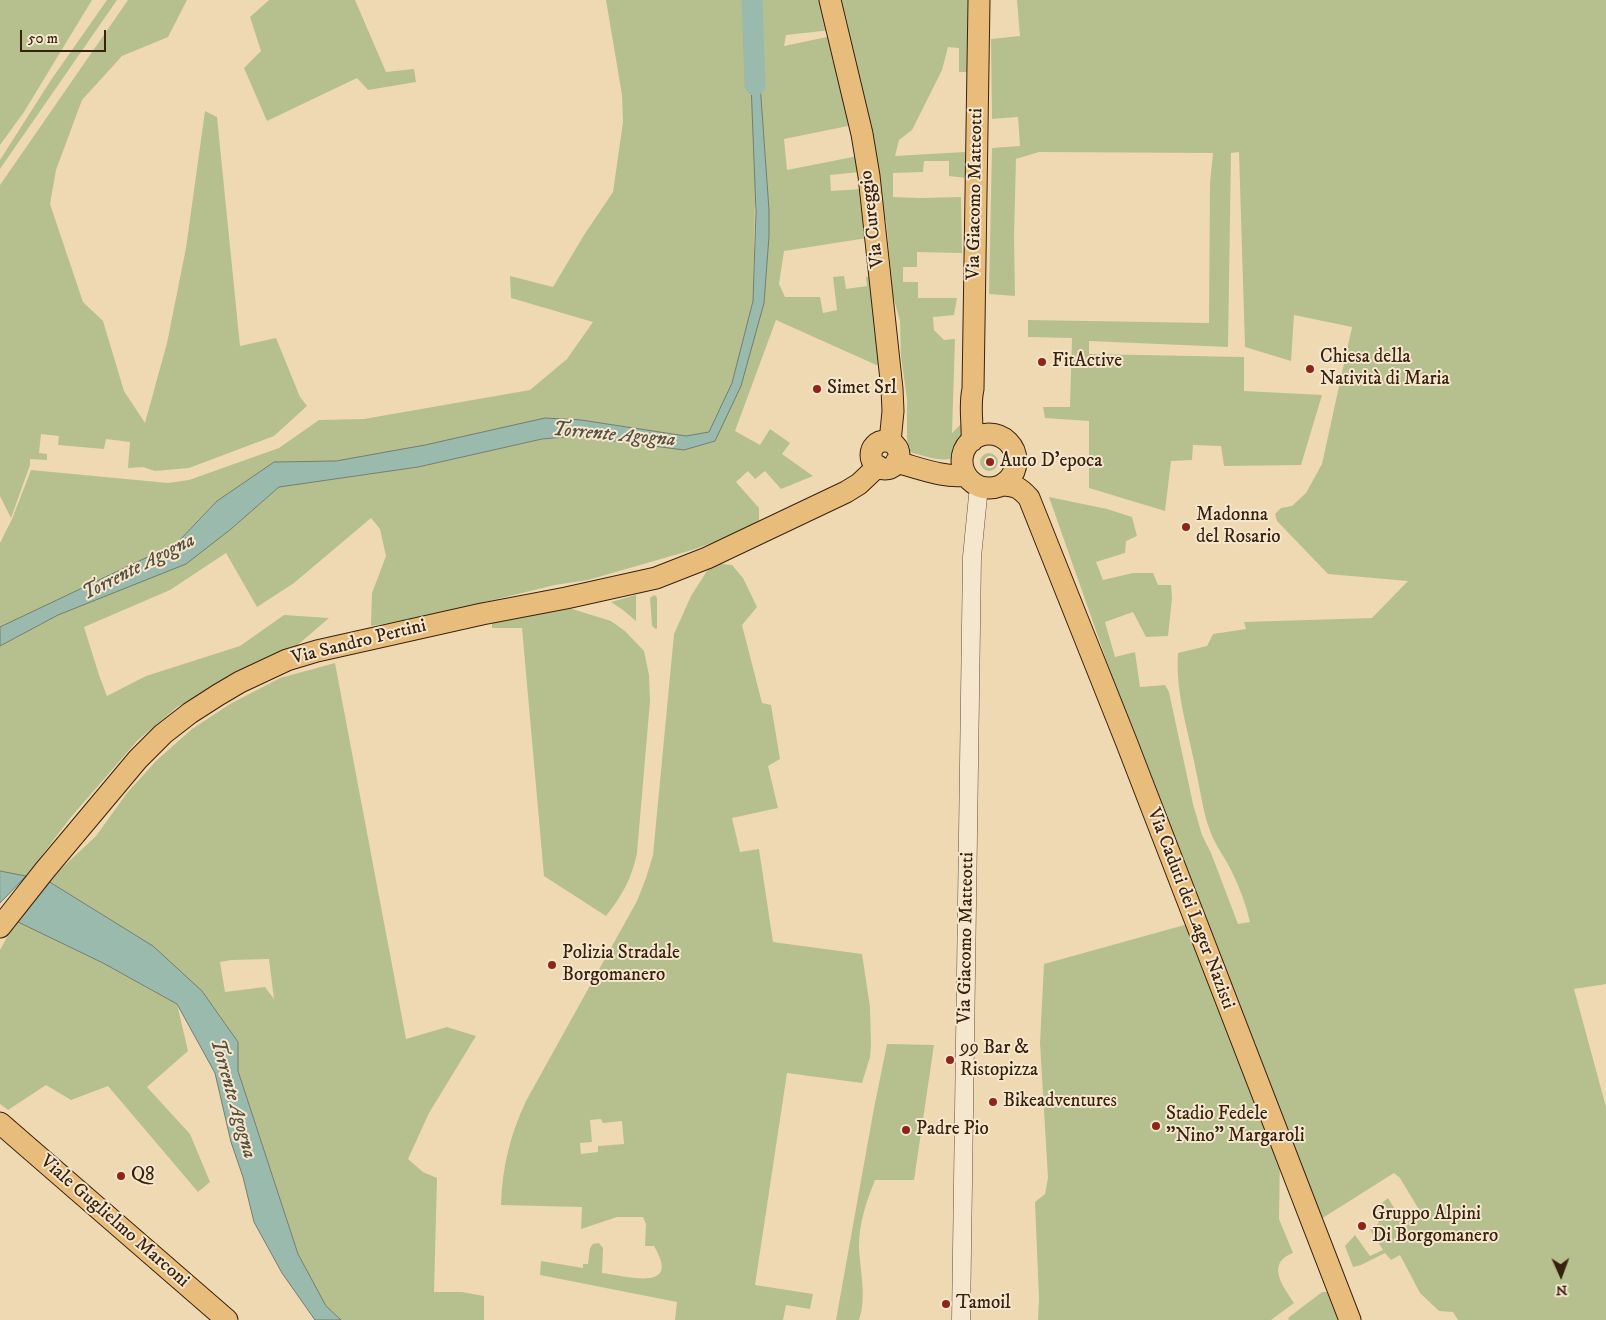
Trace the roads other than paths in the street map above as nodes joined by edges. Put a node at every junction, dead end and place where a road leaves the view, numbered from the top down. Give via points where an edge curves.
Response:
1 (830, 0) edge
2 (979, 0) edge
3 (979, 437) junction
4 (888, 457) junction
5 (1016, 464) junction
6 (969, 476) junction
7 (1003, 485) junction
8 (1029, 498) junction
9 (0, 927) edge
10 (0, 1123) edge
11 (227, 1320) edge
12 (961, 1320) edge
13 (1350, 1320) edge

1 - 4 main road, Via Cureggio via 869,176 892,389
2 - 3 main road, Via Giacomo Matteotti via 973,389
3 - 5 main road via 996,435 1007,441 1014,451
3 - 6 main road via 964,451
4 - 6 main road via 939,473
4 - 9 main road, Via Sandro Pertini via 846,492 708,558 644,582 317,651 286,660 218,694 163,734 118,782
5 - 7 main road via 1012,476
5 - 8 main road, Via Caduti dei Lager Nazisti via 1032,493
6 - 7 main road via 994,488
6 - 12 street, Via Giacomo Matteotti via 967,528 972,557 972,630
7 - 8 main road via 1021,489
8 - 13 main road, Via Caduti dei Lager Nazisti
10 - 11 main road, Viale Guglielmo Marconi

